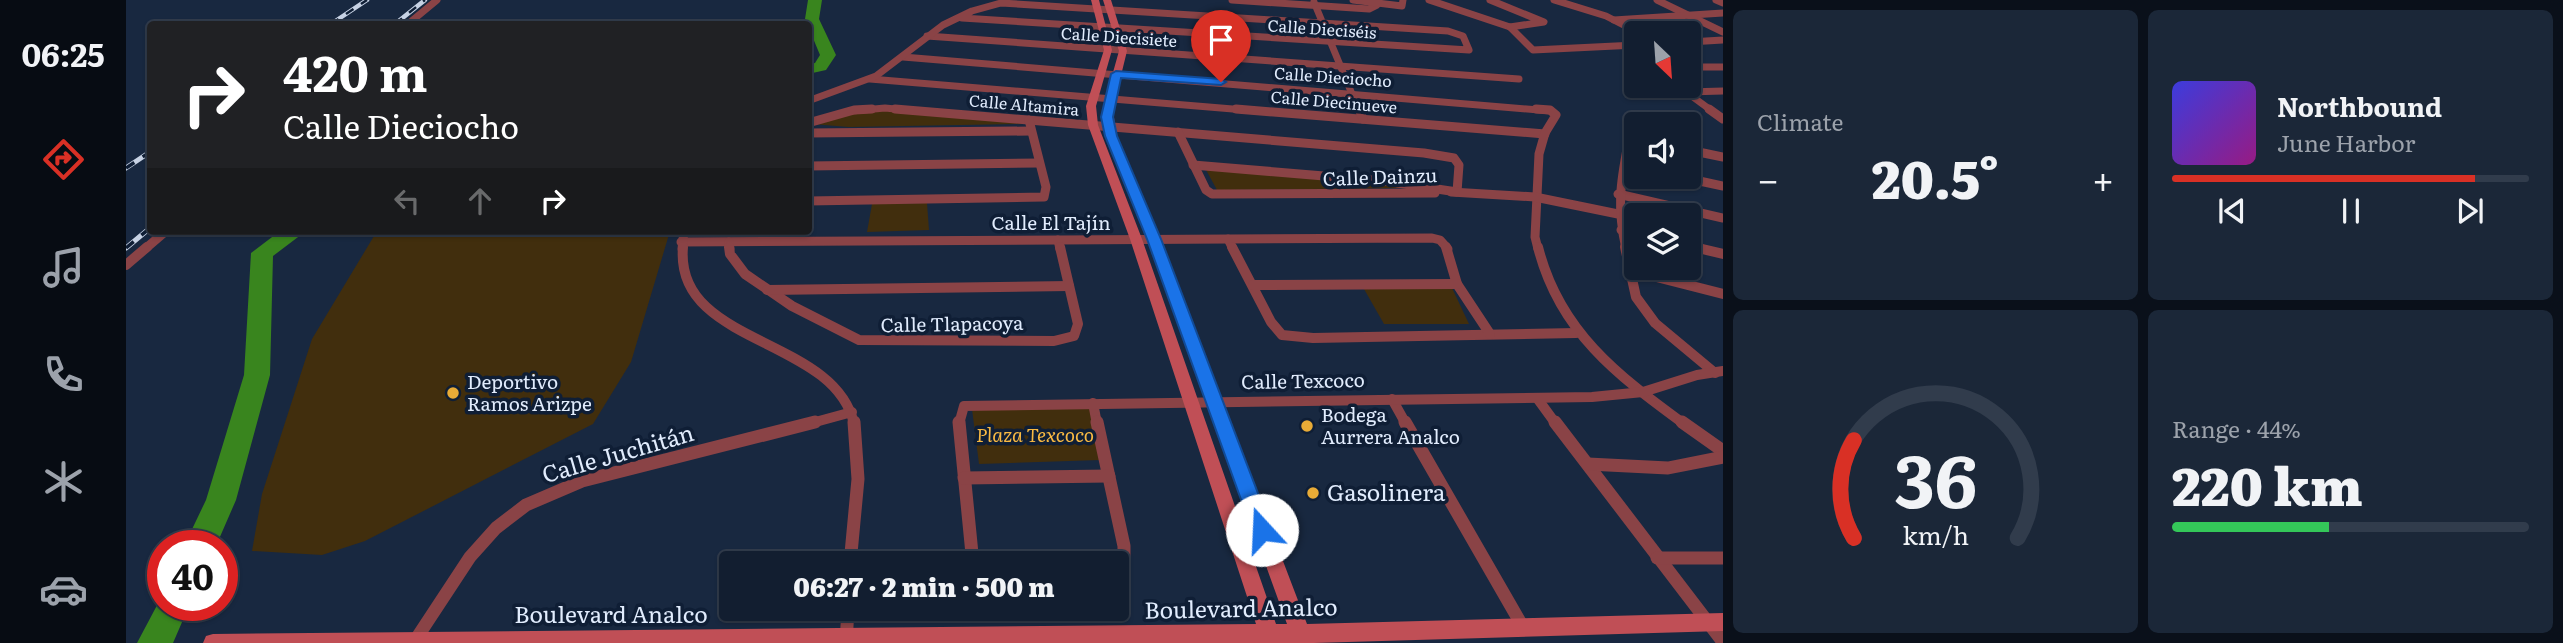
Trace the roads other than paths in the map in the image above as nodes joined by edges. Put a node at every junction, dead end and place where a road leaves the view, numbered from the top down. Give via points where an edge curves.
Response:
1 (437, 0) edge
2 (1231, 0) edge
3 (1353, 0) edge
4 (1403, 0) edge
5 (1429, 0) edge
6 (1490, 0) edge
7 (1555, 0) edge
8 (1657, 0) edge
9 (1716, 0) edge
10 (1025, 2) edge
11 (1314, 3) edge
12 (1723, 3) edge
13 (1102, 5) edge
14 (1377, 5) junction
15 (1723, 13) edge
16 (1688, 15) junction
17 (962, 18) junction
18 (1614, 20) junction
19 (412, 21) edge
20 (1322, 23) junction
21 (1624, 25) edge
22 (1510, 27) junction
23 (1110, 29) junction
24 (1723, 32) edge
25 (927, 36) junction
26 (1723, 40) edge
27 (1701, 41) edge
28 (1330, 44) junction
29 (1624, 46) edge
30 (1115, 51) junction
31 (903, 57) junction
32 (1340, 67) junction
33 (1723, 67) edge
34 (1701, 68) edge
35 (1109, 74) junction
36 (870, 79) junction
37 (1519, 79) dead end
38 (1723, 91) edge
39 (1352, 92) junction
40 (1701, 92) edge
41 (1094, 97) junction
42 (1695, 98) edge
43 (1110, 99) junction
44 (812, 100) edge
45 (1363, 119) junction
46 (1723, 119) edge
47 (1029, 120) junction
48 (812, 122) edge
49 (1093, 125) junction
50 (1108, 127) junction
51 (1031, 131) junction
52 (1178, 132) junction
53 (812, 133) edge
54 (1545, 134) junction
55 (1701, 152) edge
56 (1723, 157) edge
57 (1039, 163) junction
58 (1193, 164) junction
59 (1624, 164) edge
60 (812, 166) edge
61 (1701, 181) edge
62 (1723, 186) edge
63 (1457, 192) junction
64 (1618, 194) junction
65 (1535, 197) junction
66 (812, 201) edge
67 (1618, 214) junction
68 (1723, 218) edge
69 (1621, 230) junction
70 (1624, 231) edge
71 (161, 235) edge
72 (683, 237) edge
73 (1136, 239) junction
74 (1154, 239) junction
75 (1228, 239) junction
76 (1058, 240) junction
77 (729, 242) junction
78 (1624, 245) edge
79 (1701, 249) edge
80 (1723, 254) edge
81 (126, 265) edge
82 (1632, 280) edge
83 (1668, 280) edge
84 (1457, 284) junction
85 (1253, 285) junction
86 (1069, 286) junction
87 (767, 290) junction
88 (1723, 294) edge
89 (1576, 332) junction
90 (1490, 334) junction
91 (1720, 374) edge
92 (1643, 392) junction
93 (1537, 398) junction
94 (1392, 400) junction
95 (1214, 401) junction
96 (1188, 402) junction
97 (1093, 403) junction
98 (852, 412) junction
99 (1723, 451) edge
100 (1723, 457) edge
101 (1588, 464) junction
102 (1109, 476) junction
103 (964, 478) junction
104 (851, 551) edge
105 (972, 551) edge
106 (1123, 551) edge
107 (1657, 558) junction
108 (1723, 558) edge
109 (848, 621) edge
110 (1715, 622) edge
111 (1523, 627) junction
112 (1270, 638) edge
113 (1302, 638) edge
114 (416, 639) junction
115 (847, 640) edge
116 (1723, 642) edge
117 (213, 643) edge

1 - 19 street
2 - 11 street
3 - 14 street
4 - 14 street via 1400,7
5 - 22 street
6 - 22 street via 1544,20
7 - 18 street
8 - 16 street
9 - 12 street
10 - 13 street
10 - 17 street via 997,3
11 - 14 street via 1372,9
11 - 20 street
13 - 20 street
13 - 23 street
15 - 16 street
16 - 18 street
16 - 24 street
17 - 23 street, Calle Dieciséis
17 - 25 street
18 - 21 street
20 - 28 street
20 - 28 street, Calle Dieciséis via 1448,31 1463,37 1469,50
22 - 29 street via 1533,50
23 - 28 street, Calle Dieciséis
23 - 30 street
25 - 30 street, Calle Diecisiete
25 - 31 street
26 - 27 street
28 - 32 street
30 - 32 street, Calle Diecisiete
30 - 35 street
31 - 35 street, Calle Dieciocho
31 - 36 street
32 - 37 street, Calle Diecisiete
32 - 39 street
33 - 34 street
35 - 39 street, Calle Dieciocho
35 - 41 street
35 - 43 street
36 - 41 street, Calle Diecinueve
36 - 44 street
38 - 40 street
39 - 45 street
39 - 54 street, Calle Dieciocho via 1550,110 1556,115
41 - 43 street, Calle Diecinueve
41 - 49 street
42 - 46 street
43 - 45 street, Calle Diecinueve
43 - 50 street
45 - 54 street, Calle Diecinueve
47 - 48 street, Calle Altamira via 874,107
47 - 49 street, Calle Altamira
47 - 51 street
49 - 50 street, Calle Altamira
49 - 73 street
50 - 52 street, Calle Altamira
50 - 74 street
51 - 53 street
51 - 57 street
52 - 58 street, Calle Dainzu
52 - 63 street, Calle Altamira via 1447,156 1459,165
54 - 65 street
55 - 56 street
57 - 60 street
57 - 66 street via 1044,197
58 - 63 street
58 - 63 street, Calle Dainzu via 1206,190 1223,196
59 - 64 street
61 - 62 street
63 - 65 street, Calle Dainzu
64 - 67 street
64 - 68 street
65 - 67 street, Calle Dainzu
65 - 89 street via 1541,273
67 - 69 street
69 - 70 street
69 - 78 street
71 - 81 street
72 - 77 street, Calle El Tajín
72 - 98 street via 680,262 693,296 738,328 806,366 845,398
73 - 74 street, Calle El Tajín
73 - 76 street, Calle El Tajín
73 - 96 street
74 - 75 street, Calle El Tajín
74 - 95 street
75 - 84 street, Calle El Tajín via 1432,237 1448,250
75 - 85 street
76 - 77 street, Calle El Tajín
76 - 86 street, Calle Tlapacoya
77 - 87 street, Calle Tlapacoya via 736,265
79 - 80 street
82 - 91 street via 1643,309
83 - 88 street
84 - 85 street
84 - 90 street, Calle El Tajín
85 - 90 street via 1282,335
86 - 87 street
86 - 87 street, Calle Tlapacoya via 1078,324 1074,336 1054,341 859,340
89 - 90 street
89 - 92 street
91 - 92 street, Calle Texcoco
92 - 93 street, Calle Texcoco
92 - 99 street
93 - 94 street, Calle Texcoco
93 - 101 street
94 - 95 street, Calle Texcoco
94 - 111 street
95 - 96 street, Calle Texcoco
95 - 113 street
96 - 97 street, Calle Texcoco
96 - 112 street
97 - 102 street
97 - 103 street, Calle Texcoco via 964,406 959,421
98 - 104 street via 858,446
98 - 114 street, Calle Juchitán via 602,476 535,501 510,515 495,531 453,582
100 - 101 street via 1668,468
101 - 107 street
102 - 103 street
102 - 106 street
103 - 105 street, Calle Texcoco
107 - 108 street
107 - 110 street
109 - 115 street
110 - 111 street, Boulevard Analco
110 - 116 street
111 - 113 street, Boulevard Analco
112 - 113 street, Boulevard Analco
112 - 115 street, Boulevard Analco
114 - 115 street, Boulevard Analco
114 - 117 street, Boulevard Analco

